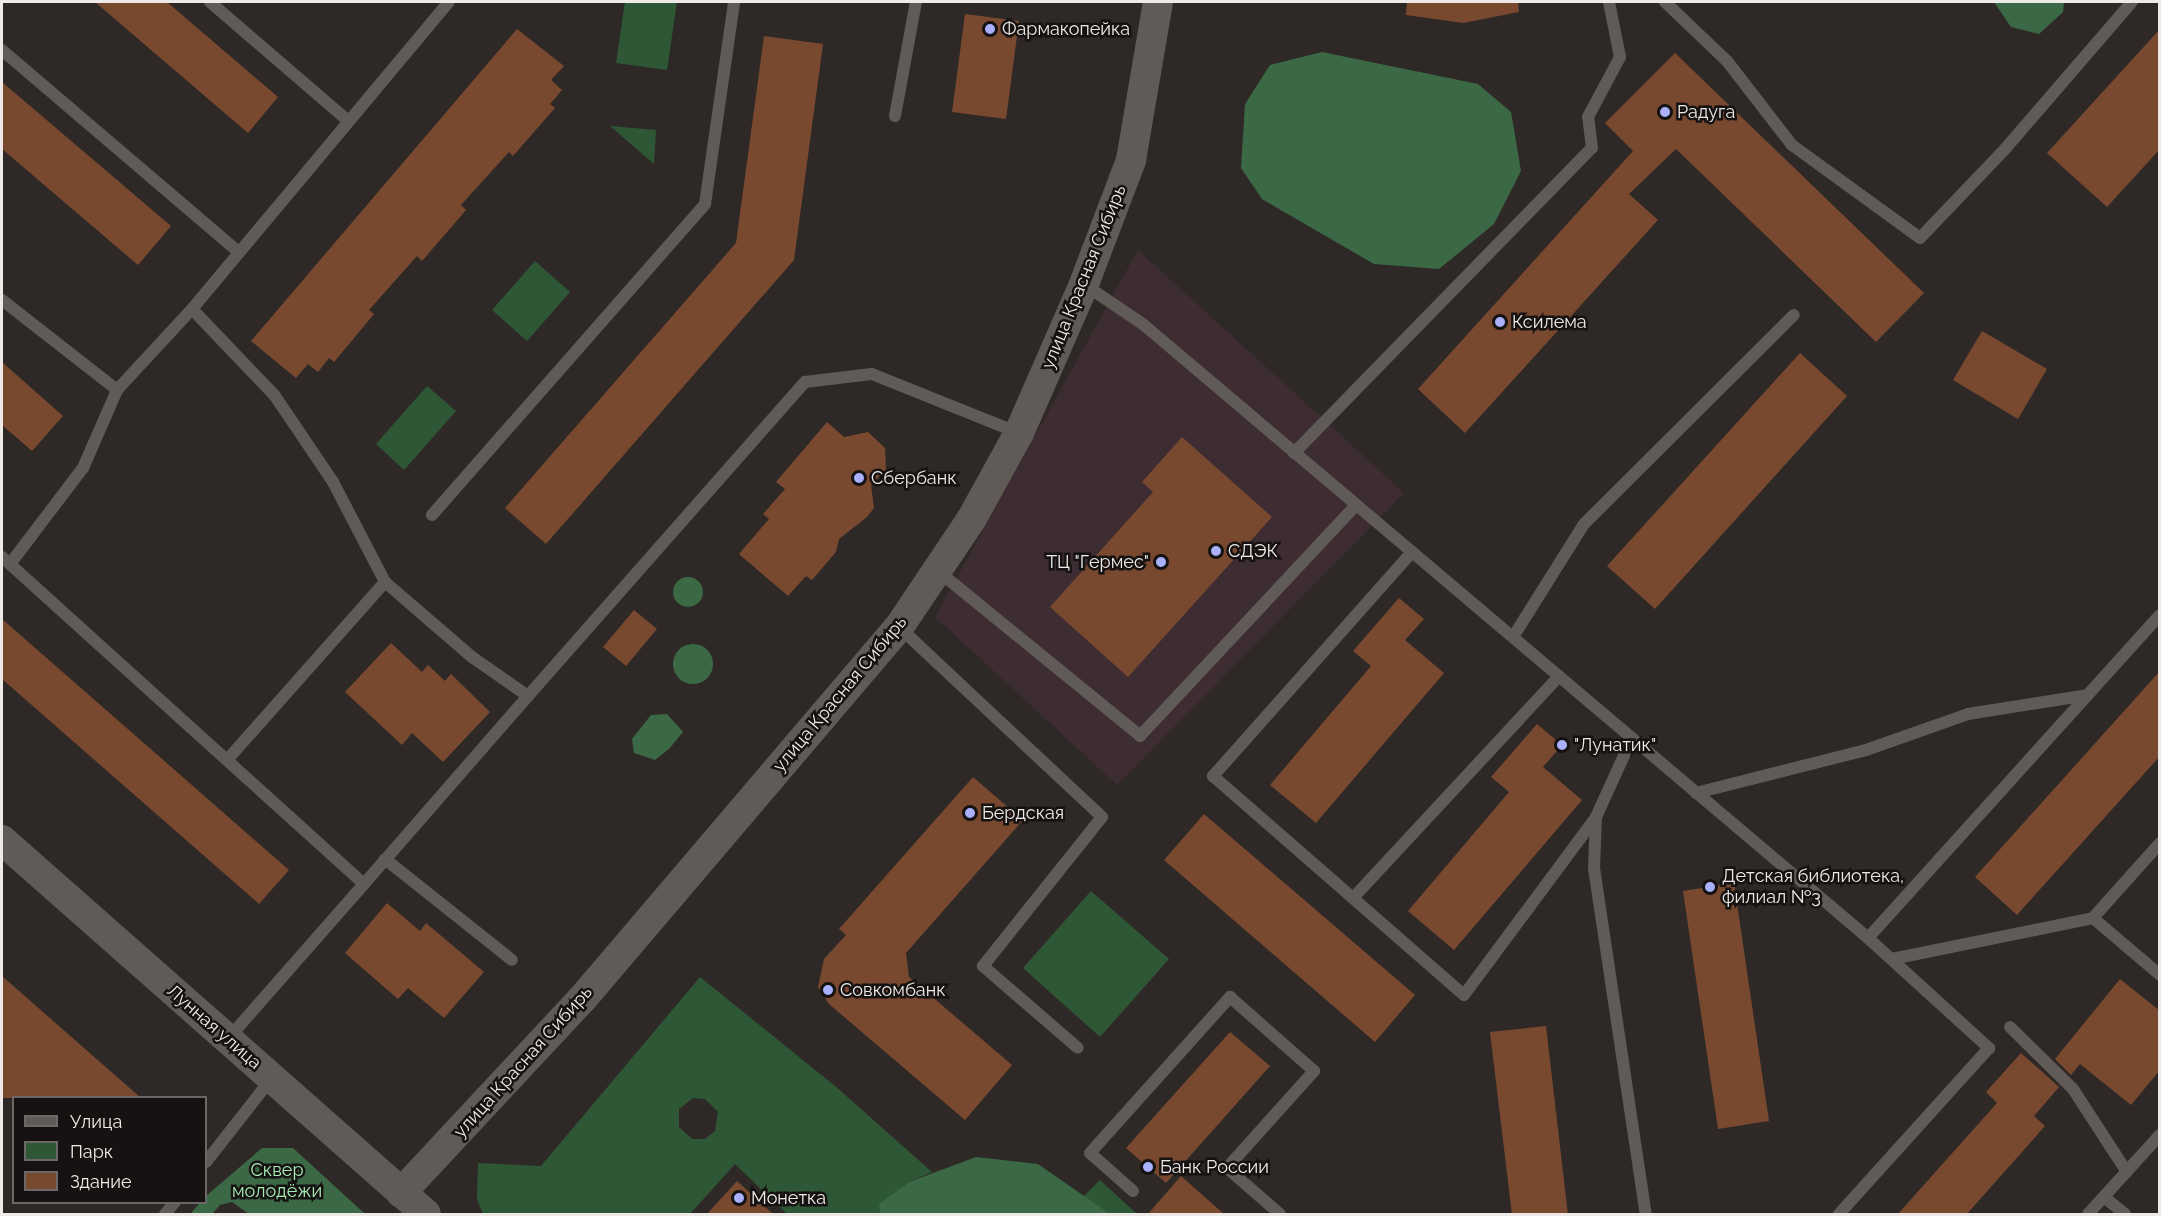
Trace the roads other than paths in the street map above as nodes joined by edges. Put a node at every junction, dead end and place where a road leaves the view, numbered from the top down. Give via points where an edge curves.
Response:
1 (210, 2) edge
2 (449, 2) edge
3 (734, 2) edge
4 (916, 2) edge
5 (1609, 2) edge
6 (1665, 2) edge
7 (2132, 2) edge
8 (1157, 3) edge
9 (2, 50) edge
10 (895, 116) dead end
11 (347, 120) junction
12 (237, 251) junction
13 (1084, 284) junction
14 (2, 300) edge
15 (192, 309) junction
16 (1794, 315) dead end
17 (117, 390) junction
18 (1019, 434) junction
19 (1294, 453) junction
20 (1356, 505) junction
21 (432, 515) dead end
22 (1412, 552) junction
23 (6, 560) edge
24 (936, 569) junction
25 (385, 582) junction
26 (2160, 615) edge
27 (899, 627) junction
28 (1513, 638) junction
29 (1559, 676) junction
30 (2088, 695) junction
31 (528, 696) junction
32 (1632, 738) junction
33 (227, 760) junction
34 (1696, 793) junction
35 (1596, 817) junction
36 (2160, 843) edge
37 (3, 844) edge
38 (385, 859) junction
39 (364, 884) junction
40 (1353, 898) junction
41 (2093, 918) junction
42 (1868, 938) junction
43 (1892, 958) junction
44 (512, 960) dead end
45 (2160, 975) edge
46 (2010, 1027) dead end
47 (228, 1039) junction
48 (1078, 1048) dead end
49 (272, 1078) junction
50 (2160, 1135) edge
51 (207, 1161) edge
52 (2127, 1172) junction
53 (1133, 1191) dead end
54 (401, 1193) junction
55 (2104, 1197) junction
56 (426, 1215) edge
57 (1280, 1215) edge
58 (1646, 1215) edge
59 (1839, 1215) edge
60 (2088, 1215) edge
61 (2125, 1215) edge

1 - 11 lane
2 - 11 lane
3 - 21 lane via 705,204
4 - 10 lane
5 - 19 lane via 1620,57 1588,117 1593,147
6 - 7 lane via 1727,61 1792,145 1920,238 2005,149
8 - 13 street, улица Красная Сибирь via 1131,160
9 - 12 lane
11 - 12 lane
12 - 15 lane
13 - 18 street, улица Красная Сибирь
13 - 19 lane via 1144,325
14 - 17 lane
15 - 17 lane
15 - 25 lane via 274,396 333,482
16 - 28 lane via 1584,525
17 - 23 lane via 84,468
18 - 24 street, улица Красная Сибирь via 971,520
18 - 31 lane via 872,374 805,382
19 - 20 lane
20 - 22 lane
20 - 24 lane via 1140,736
22 - 28 lane
22 - 40 lane via 1213,776
23 - 33 lane
24 - 27 street, улица Красная Сибирь
25 - 31 lane via 472,657
25 - 33 lane
26 - 30 lane
27 - 48 lane via 1102,817 983,966
27 - 54 street, улица Красная Сибирь via 583,998
28 - 29 lane
29 - 32 lane
29 - 40 lane
30 - 34 lane via 1968,714 1866,750
30 - 42 lane
31 - 38 lane
32 - 34 lane
32 - 35 lane
33 - 39 lane
34 - 42 lane
35 - 40 lane via 1464,995
35 - 58 lane via 1594,868
36 - 41 lane
37 - 47 street, Лунная улица
38 - 39 lane
38 - 44 lane
39 - 47 lane
41 - 43 lane
41 - 45 lane
42 - 43 lane
43 - 59 lane via 1989,1048
46 - 52 lane via 2073,1089
47 - 49 street, Лунная улица
49 - 51 lane
49 - 54 street, Лунная улица
50 - 52 lane
52 - 55 lane
53 - 57 lane via 1090,1153 1230,997 1314,1071 1227,1168
54 - 56 street, Лунная улица
55 - 60 lane
55 - 61 lane

